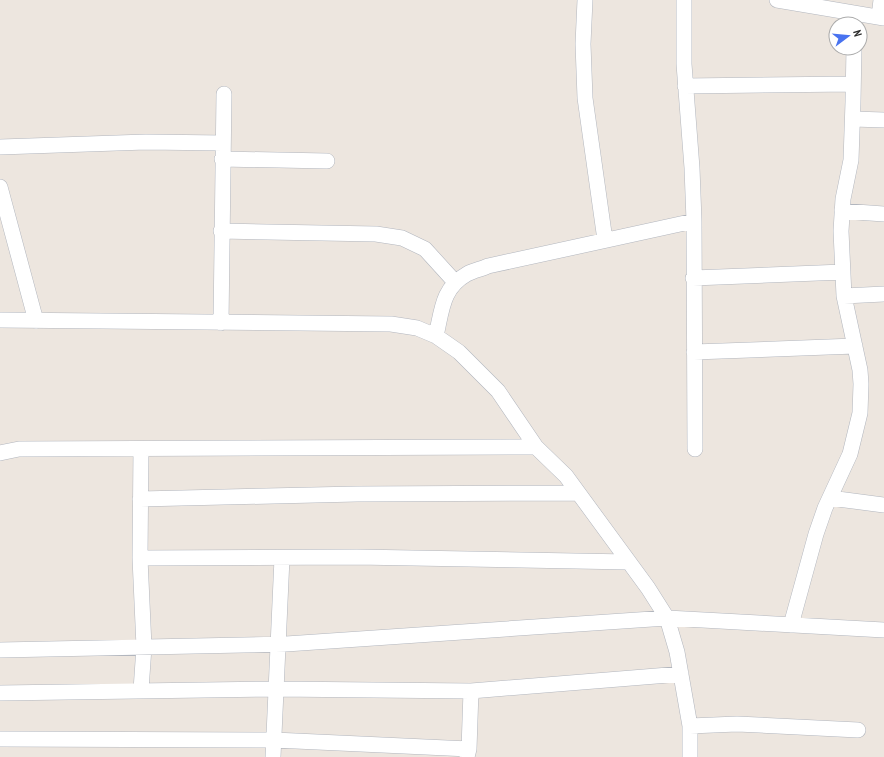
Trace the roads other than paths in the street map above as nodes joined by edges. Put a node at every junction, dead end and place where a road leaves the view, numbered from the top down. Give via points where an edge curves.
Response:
1 (585, 0) edge
2 (684, 0) edge
3 (777, 0) edge
4 (881, 0) edge
5 (845, 16) edge
6 (868, 17) edge
7 (881, 17) edge
8 (854, 56) edge
9 (853, 84) junction
10 (685, 86) junction
11 (224, 94) dead end
12 (853, 119) junction
13 (884, 120) edge
14 (223, 143) junction
15 (0, 147) edge
16 (222, 158) junction
17 (327, 161) dead end
18 (0, 186) edge
19 (842, 211) junction
20 (884, 214) edge
21 (694, 220) junction
22 (221, 231) junction
23 (605, 240) junction
24 (843, 272) junction
25 (694, 278) junction
26 (455, 282) junction
27 (884, 294) edge
28 (844, 296) junction
29 (0, 320) edge
30 (36, 321) junction
31 (221, 323) junction
32 (436, 336) junction
33 (855, 346) junction
34 (694, 352) junction
35 (536, 447) junction
36 (141, 449) junction
37 (695, 449) dead end
38 (0, 453) edge
39 (578, 493) junction
40 (830, 498) junction
41 (140, 500) junction
42 (884, 505) edge
43 (140, 558) junction
44 (282, 558) junction
45 (629, 562) junction
46 (667, 618) junction
47 (791, 625) junction
48 (884, 630) edge
49 (278, 644) junction
50 (144, 646) junction
51 (0, 650) edge
52 (681, 674) junction
53 (276, 689) junction
54 (141, 690) junction
55 (471, 691) junction
56 (0, 693) edge
57 (690, 726) junction
58 (858, 730) dead end
59 (0, 739) edge
60 (274, 740) junction
61 (468, 753) edge
62 (273, 757) edge
63 (690, 757) edge

1 - 23 street via 585,98
2 - 10 street
3 - 5 street
4 - 7 street
6 - 7 street
8 - 9 street
9 - 10 street
9 - 12 street
10 - 21 street
11 - 14 street
12 - 13 street
12 - 19 street via 851,160
14 - 15 street via 146,142
14 - 16 street
16 - 17 street
16 - 22 street
18 - 30 street
19 - 20 street
19 - 24 street via 840,231
21 - 23 street
21 - 25 street
22 - 26 street via 376,234 402,238 424,249
22 - 31 street
23 - 26 street via 488,266 468,273
24 - 25 street
24 - 28 street
25 - 34 street
26 - 32 street via 448,291
27 - 28 street
28 - 33 street
29 - 30 street
30 - 31 street
31 - 32 street via 391,324 417,328
32 - 35 street via 459,352 498,391
33 - 34 street
33 - 40 street via 860,370 860,413 850,454
34 - 37 street
35 - 36 street
35 - 39 street via 566,476
36 - 38 street via 19,449
36 - 41 street
39 - 41 street via 357,494
39 - 45 street
40 - 42 street
40 - 47 street via 816,534
41 - 43 street
43 - 44 street
43 - 50 street
44 - 45 street
44 - 49 street
45 - 46 street
46 - 47 street
46 - 49 street
46 - 52 street
47 - 48 street
49 - 50 street
49 - 53 street
50 - 51 street
50 - 54 street
52 - 55 street
52 - 57 street
53 - 54 street
53 - 55 street
53 - 60 street
54 - 56 street
55 - 61 street
57 - 58 street via 737,724
57 - 63 street
59 - 60 street
60 - 61 street
60 - 62 street

